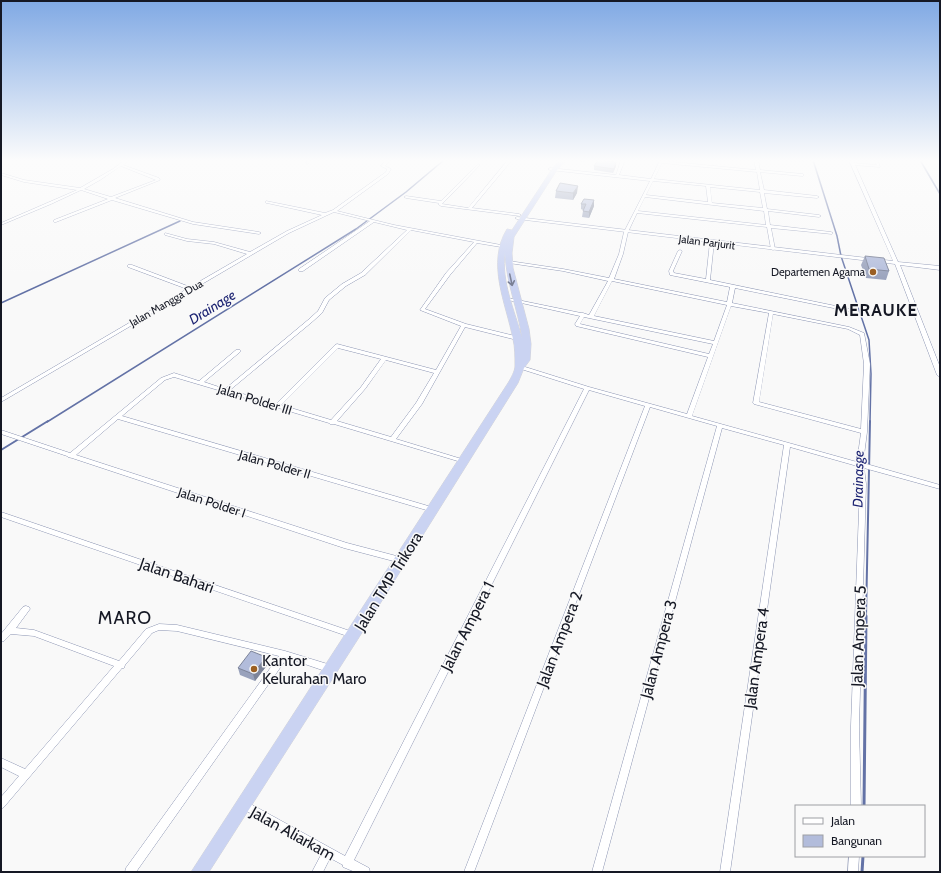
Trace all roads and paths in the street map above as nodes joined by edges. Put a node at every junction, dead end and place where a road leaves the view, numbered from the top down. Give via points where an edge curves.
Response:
1 (54, 201) edge
2 (108, 201) edge
3 (119, 201) edge
4 (348, 201) edge
5 (432, 201) edge
6 (477, 201) edge
7 (530, 201) edge
8 (532, 201) edge
9 (643, 201) edge
10 (689, 201) edge
11 (764, 201) edge
12 (869, 201) edge
13 (267, 202) dead end
14 (441, 202) joint
15 (710, 203) joint
16 (470, 209) junction
17 (766, 209) junction
18 (334, 211) junction
19 (637, 212) junction
20 (327, 215) junction
21 (819, 216) dead end
22 (520, 218) junction
23 (55, 221) dead end
24 (372, 221) junction
25 (1, 224) edge
26 (770, 227) junction
27 (410, 229) junction
28 (626, 232) junction
29 (831, 233) dead end
30 (166, 234) dead end
31 (259, 234) dead end
32 (476, 242) junction
33 (712, 242) junction
34 (501, 246) junction
35 (773, 249) junction
36 (680, 251) dead end
37 (251, 254) junction
38 (509, 262) junction
39 (897, 264) junction
40 (130, 266) dead end
41 (940, 268) edge
42 (301, 270) dead end
43 (611, 280) junction
44 (708, 281) junction
45 (733, 286) junction
46 (190, 289) junction
47 (508, 299) junction
48 (517, 300) junction
49 (729, 305) junction
50 (848, 310) dead end
51 (771, 313) junction
52 (583, 314) junction
53 (592, 316) junction
54 (464, 325) junction
55 (518, 338) junction
56 (716, 343) junction
57 (238, 351) dead end
58 (711, 356) junction
59 (384, 359) junction
60 (520, 368) junction
61 (438, 372) junction
62 (940, 375) edge
63 (201, 382) junction
64 (588, 388) junction
65 (227, 390) junction
66 (1, 400) edge
67 (648, 405) junction
68 (277, 406) junction
69 (118, 417) junction
70 (689, 417) junction
71 (332, 423) junction
72 (720, 425) junction
73 (1, 432) edge
74 (864, 432) junction
75 (392, 440) junction
76 (786, 444) junction
77 (70, 456) junction
78 (463, 461) junction
79 (860, 465) junction
80 (940, 487) edge
81 (433, 510) junction
82 (1, 514) edge
83 (401, 560) junction
84 (26, 610) dead end
85 (8, 631) junction
86 (353, 635) junction
87 (1, 639) edge
88 (285, 654) junction
89 (121, 665) junction
90 (331, 669) junction
91 (1, 762) edge
92 (26, 775) junction
93 (1, 804) edge
94 (243, 804) junction
95 (856, 805) edge
96 (328, 852) junction
97 (854, 857) edge
98 (347, 863) junction
99 (130, 872) edge
100 (199, 872) edge
101 (317, 872) edge
102 (365, 872) edge
103 (469, 872) edge
104 (597, 872) edge
105 (725, 872) edge
106 (853, 872) edge

1 - 25 street
2 - 23 street
3 - 31 street via 193,223
4 - 18 street, Jalan Mangga Dua
5 - 14 street
6 - 16 street
7 - 22 highway, Jalan TMP Trikora
8 - 22 highway, Jalan TMP Trikora
9 - 19 street
10 - 15 street
11 - 17 street
12 - 39 street
13 - 20 street
14 - 16 street via 444,206
15 - 17 street
16 - 22 street
17 - 21 street
17 - 26 street
18 - 20 street, Jalan Mangga Dua
18 - 24 street
19 - 26 street
19 - 28 street
20 - 37 street, Jalan Mangga Dua via 288,232
22 - 28 street, Jalan Parjurit
22 - 34 highway, Jalan TMP Trikora via 507,233
22 - 38 highway, Jalan TMP Trikora via 508,246
24 - 27 street
24 - 42 street
26 - 29 street
26 - 35 street
27 - 32 street
27 - 65 street via 363,274 327,299 320,312 310,321
28 - 33 street, Jalan Parjurit
28 - 43 street
30 - 37 street via 187,240 214,243
32 - 34 street
32 - 54 street via 422,308 425,312
33 - 35 street, Jalan Parjurit
33 - 44 street
34 - 47 highway, Jalan TMP Trikora via 501,272
35 - 39 street, Jalan Parjurit
36 - 44 street via 672,274
37 - 46 street, Jalan Mangga Dua
38 - 43 street
38 -> 48 highway, Jalan TMP Trikora via 509,274
39 - 41 street, Jalan Parjurit
39 - 62 street
40 - 46 street
43 - 49 street
43 - 53 street
44 - 45 street
45 - 49 street
45 - 50 street
46 - 66 street, Jalan Mangga Dua
47 - 48 street
47 - 55 highway, Jalan TMP Trikora
48 - 52 street
48 - 60 highway, Jalan TMP Trikora via 527,350 526,360
49 - 51 street
49 - 56 street
51 - 74 street, Jalan Ampera 5 via 849,328 862,334 867,364
51 - 74 street via 756,403
52 - 53 street
52 - 58 street via 578,325
53 - 56 street
54 - 55 street
54 - 61 street
55 - 60 highway, Jalan TMP Trikora
56 - 58 street
57 - 63 street
58 - 70 street
59 - 61 street
59 - 68 street via 337,346
59 - 71 street
60 - 64 street
60 - 78 highway, Jalan TMP Trikora
61 - 75 street via 419,404
63 - 65 street, Jalan Polder III
63 - 69 street, Jalan Polder III via 168,376
64 - 67 street
64 - 98 street, Jalan Ampera 1
65 - 68 street, Jalan Polder III
67 - 70 street
67 - 103 street, Jalan Ampera 2
68 - 71 street, Jalan Polder III
69 - 77 street, Jalan Polder III
69 - 81 street, Jalan Polder II
70 - 72 street
71 - 75 street, Jalan Polder III
72 - 76 street
72 - 104 street, Jalan Ampera 3
73 - 77 street, Jalan Polder I
74 - 79 street, Jalan Ampera 5
75 - 78 street, Jalan Polder III
76 - 79 street
76 - 105 street, Jalan Ampera 4
77 - 83 street, Jalan Polder I via 346,546
78 - 81 highway, Jalan TMP Trikora
79 - 80 street
79 - 95 street, Jalan Ampera 5 via 863,484 855,726
81 - 83 highway, Jalan TMP Trikora
82 - 86 street, Jalan Bahari
83 - 86 highway, Jalan TMP Trikora
84 - 85 street
85 - 87 street
85 - 89 street via 34,633
86 - 90 highway, Jalan TMP Trikora
88 - 89 street via 176,628 160,627 149,631
88 - 90 street
88 - 99 street
89 - 92 street
90 - 94 highway, Jalan TMP Trikora
91 - 92 street
92 - 93 street
94 - 96 street, Jalan Aliarkam
94 - 100 highway, Jalan TMP Trikora
96 - 98 street, Jalan Aliarkam
96 - 101 street
97 - 106 street
98 - 102 street, Jalan Aliarkam

